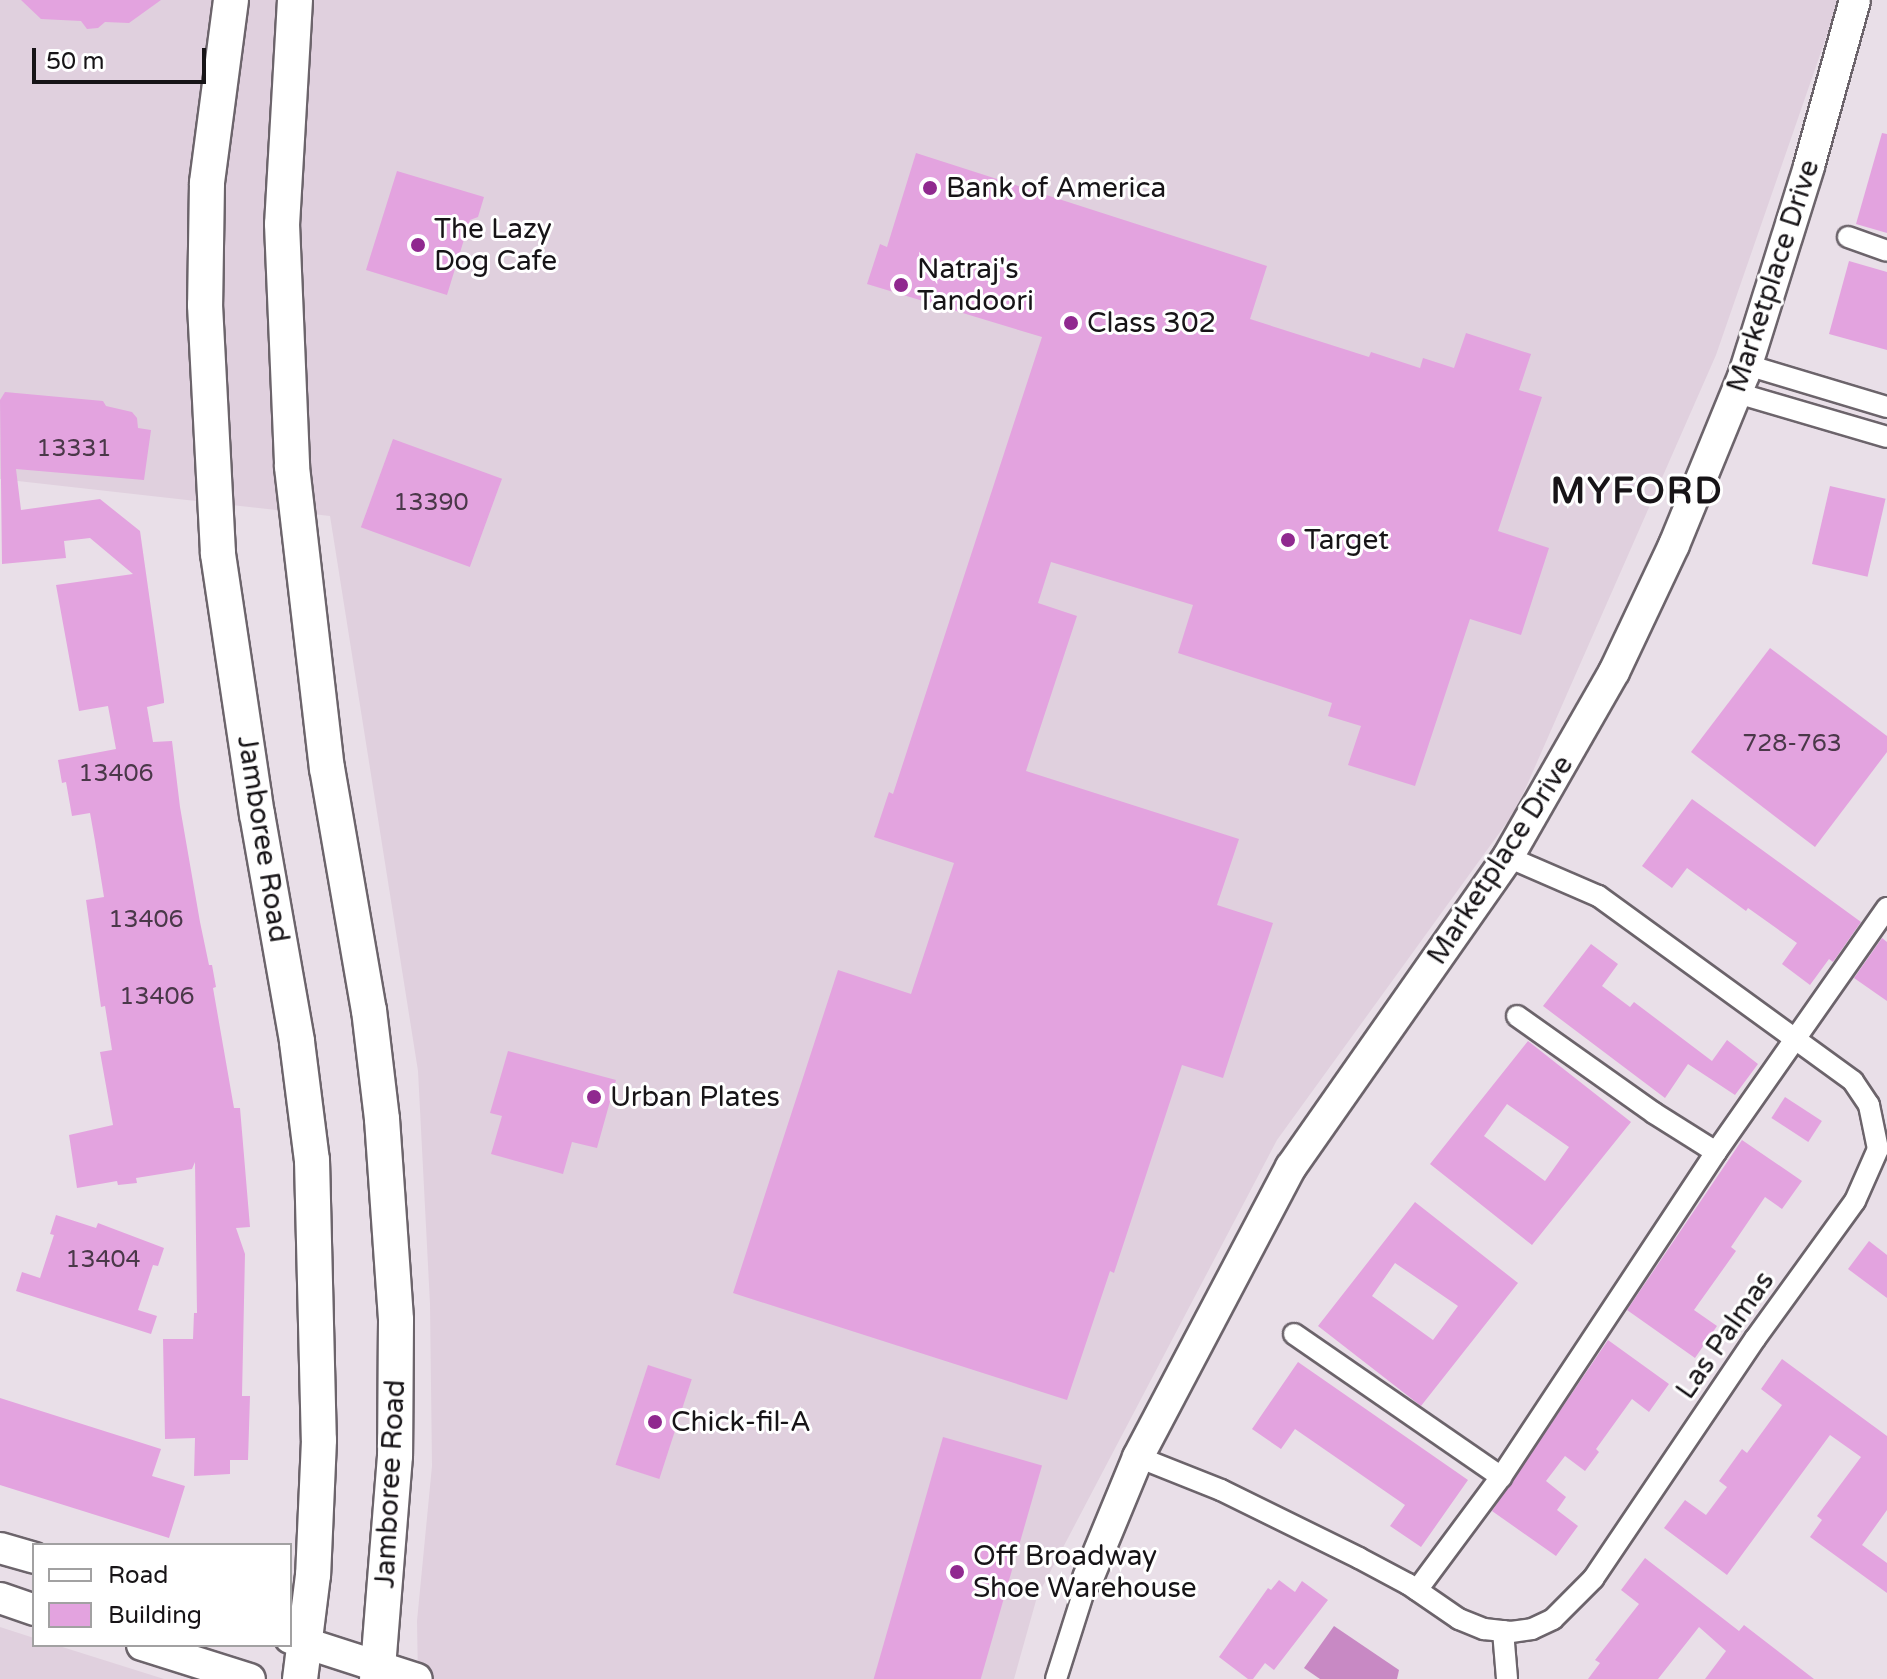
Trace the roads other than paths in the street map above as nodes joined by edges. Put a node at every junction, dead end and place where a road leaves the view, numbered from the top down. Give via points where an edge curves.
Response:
1 (231, 0) edge
2 (295, 0) edge
3 (1855, 0) edge
4 (1848, 237) dead end
5 (1887, 251) edge
6 (1742, 379) junction
7 (1887, 407) edge
8 (1887, 437) edge
9 (1508, 857) junction
10 (1887, 908) edge
11 (1517, 1016) dead end
12 (1796, 1039) junction
13 (1716, 1152) junction
14 (1294, 1334) dead end
15 (1138, 1457) junction
16 (1501, 1477) junction
17 (0, 1548) edge
18 (32, 1557) edge
19 (1088, 1578) joint
20 (1417, 1590) junction
21 (0, 1598) edge
22 (32, 1609) edge
23 (1503, 1631) junction
24 (297, 1640) edge
25 (148, 1647) edge
26 (378, 1673) edge
27 (250, 1679) edge
28 (300, 1679) edge
29 (417, 1679) edge
30 (1056, 1679) edge
31 (1507, 1679) edge

1 - 24 main road, Jamboree Road via 207,183 205,305 218,554 312,1160 319,1440 313,1575
2 - 26 main road, Jamboree Road via 282,224 292,467 327,768 369,1010 396,1320 395,1456
3 - 6 street, Marketplace Drive
4 - 5 street
6 - 7 street
6 - 8 street
6 - 9 street, Marketplace Drive via 1674,545 1614,672
9 - 12 street, Las Palmas via 1598,896
9 - 15 street, Marketplace Drive via 1291,1167
10 - 12 street
11 - 13 street
12 - 13 street
12 - 23 street, Las Palmas via 1853,1081 1869,1105 1878,1149 1855,1201 1593,1579 1553,1619 1532,1629
13 - 16 street
14 - 16 street
15 - 19 street, Marketplace Drive
15 - 20 street, Las Palmas via 1221,1490
16 - 20 street
17 - 18 street
19 - 30 street, Marketplace Drive
20 - 23 street, Las Palmas via 1459,1619
21 - 22 street
23 - 31 street
24 - 26 street
24 - 28 main road, Jamboree Road
25 - 27 street
26 - 29 street

